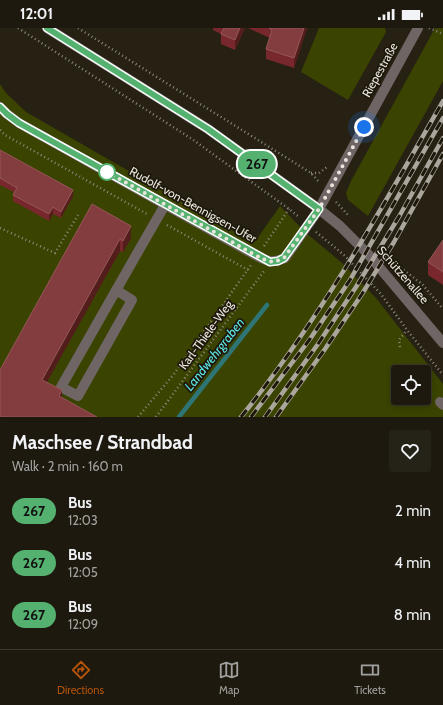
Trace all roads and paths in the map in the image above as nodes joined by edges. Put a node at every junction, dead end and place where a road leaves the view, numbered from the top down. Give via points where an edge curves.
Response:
1 (18, 28) edge
2 (48, 28) edge
3 (78, 28) edge
4 (418, 28) edge
5 (428, 28) edge
6 (443, 34) edge
7 (0, 107) edge
8 (0, 130) edge
9 (328, 192) junction
10 (165, 205) junction
11 (319, 209) junction
12 (78, 215) dead end
13 (157, 220) junction
14 (0, 228) edge
15 (253, 253) junction
16 (344, 255) dead end
17 (270, 262) junction
18 (398, 265) dead end
19 (248, 270) junction
20 (116, 290) junction
21 (443, 309) edge
22 (407, 330) junction
23 (443, 343) edge
24 (400, 348) dead end
25 (443, 375) edge
26 (138, 417) edge
27 (156, 417) edge

1 - 15 path via 192,139 289,209
2 - 11 street via 208,129
3 - 9 path via 311,174
4 - 9 street, Riepestraße
5 - 6 path
7 - 10 street, Rudolf-von-Bennigsen-Ufer via 19,123
8 - 13 path
9 - 11 street, Riepestraße
10 - 13 street
10 - 15 street, Rudolf-von-Bennigsen-Ufer
11 - 17 street via 284,258
11 - 23 street, Schützenallee via 358,244 386,274
12 - 14 path via 55,253
13 - 19 path
13 - 20 street
15 - 17 street, Rudolf-von-Bennigsen-Ufer
15 - 19 path
16 - 22 path via 381,294
17 - 27 path, Karl-Thiele-Weg
18 - 21 path via 422,284
19 - 26 path via 174,374
20 - 20 street via 61,387 78,396 132,300
22 - 24 path via 399,340
22 - 25 path

